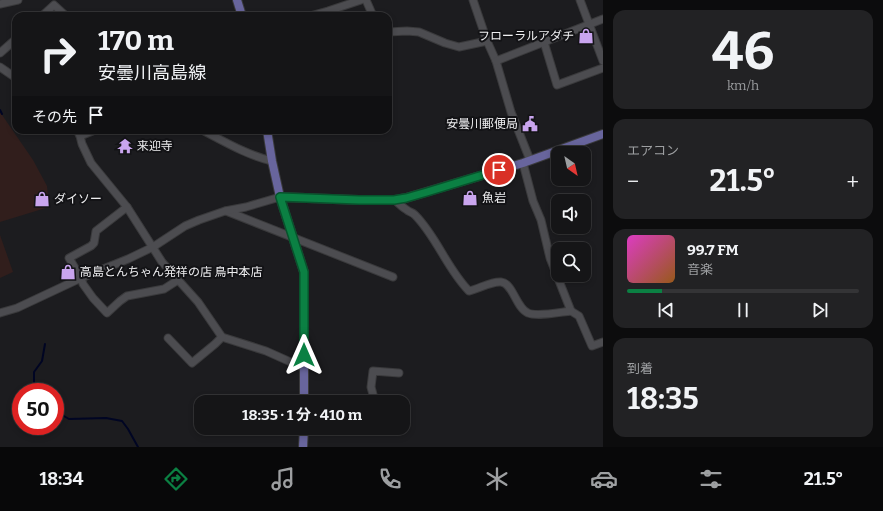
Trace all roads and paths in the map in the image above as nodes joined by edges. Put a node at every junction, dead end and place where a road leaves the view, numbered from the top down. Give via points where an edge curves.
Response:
1 (18, 0) edge
2 (238, 0) edge
3 (361, 0) edge
4 (366, 0) edge
5 (473, 0) edge
6 (580, 0) edge
7 (0, 4) edge
8 (46, 12) edge
9 (62, 12) edge
10 (241, 12) edge
11 (324, 12) edge
12 (371, 12) edge
13 (603, 19) edge
14 (588, 25) junction
15 (392, 32) edge
16 (487, 41) junction
17 (12, 42) edge
18 (544, 42) junction
19 (0, 53) edge
20 (603, 60) edge
21 (496, 61) junction
22 (0, 67) edge
23 (603, 68) edge
24 (12, 75) edge
25 (78, 134) edge
26 (210, 134) edge
27 (268, 134) edge
28 (603, 134) edge
29 (272, 161) junction
30 (527, 161) junction
31 (280, 197) junction
32 (394, 200) junction
33 (127, 207) junction
34 (225, 210) junction
35 (292, 237) junction
36 (153, 247) junction
37 (393, 277) dead end
38 (81, 278) junction
39 (178, 280) junction
40 (571, 311) junction
41 (0, 313) edge
42 (222, 337) junction
43 (168, 338) dead end
44 (603, 342) edge
45 (304, 368) junction
46 (399, 373) dead end
47 (304, 395) edge
48 (374, 395) edge
49 (304, 435) edge
50 (304, 447) edge

1 - 7 street
2 - 10 main road
3 - 11 street
4 - 12 street
5 - 16 street
6 - 14 street
8 - 9 street via 54,5
13 - 14 street
14 - 18 street
14 - 20 street
15 - 16 street via 419,32 459,47
16 - 21 street
17 - 19 street
18 - 21 street
18 - 23 street via 557,84
21 - 30 street
22 - 24 street
25 - 33 street via 91,163
26 - 29 street via 232,146
27 - 29 main road
28 - 30 main road
29 - 31 main road
30 - 32 main road
30 - 40 street via 533,201 550,258
31 - 32 main road
31 - 34 street
31 - 35 main road
32 - 40 street via 413,213 423,225 461,284 469,291 494,282 503,282 507,284 521,308 528,313 536,315
33 - 36 street
33 - 38 street via 96,231 91,246 69,258
34 - 35 street
34 - 36 street via 185,226
35 - 37 street
35 - 45 main road via 304,272
36 - 38 street
36 - 39 street
38 - 39 street via 93,298 107,313 127,296 164,289
38 - 41 street via 17,308
39 - 42 street via 198,302
40 - 44 street via 579,316 592,346
42 - 43 street via 192,363
42 - 45 street via 266,351
45 - 47 main road
46 - 48 street via 373,371 371,387
49 - 50 main road

